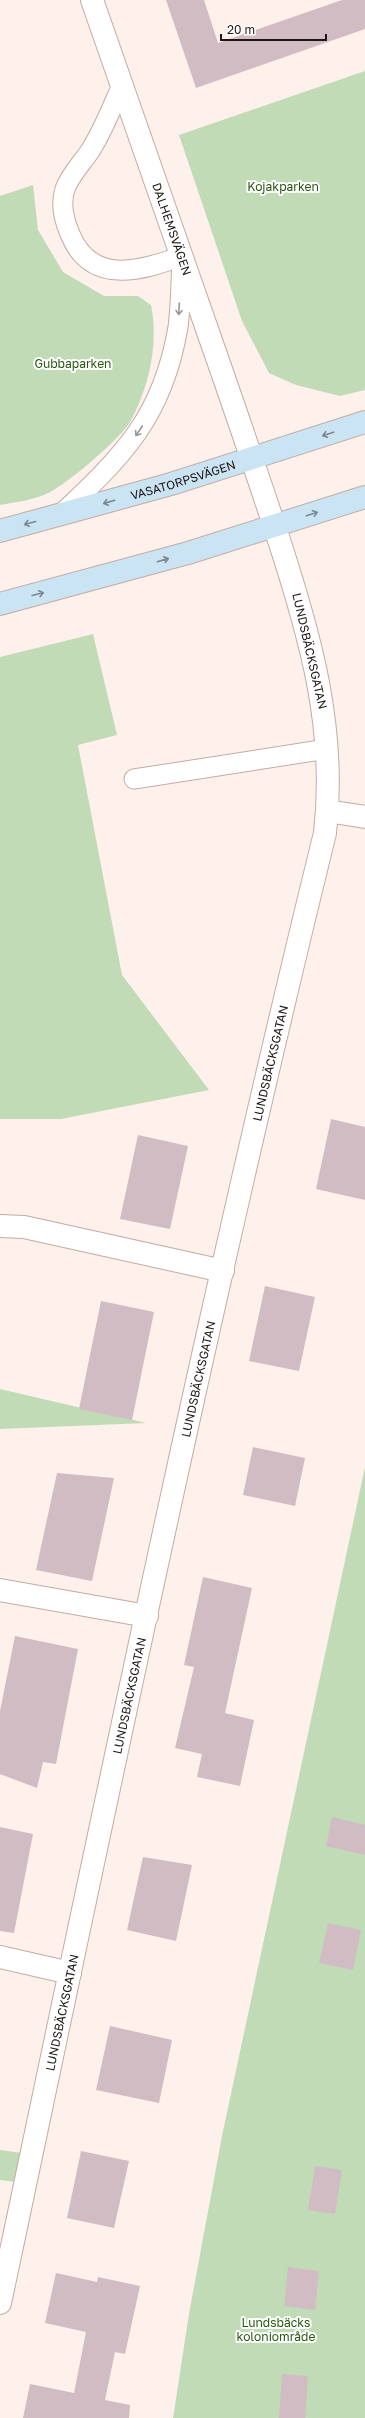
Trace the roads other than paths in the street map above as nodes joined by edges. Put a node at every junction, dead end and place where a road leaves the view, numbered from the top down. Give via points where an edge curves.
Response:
1 (92, 0) edge
2 (122, 86) junction
3 (182, 256) junction
4 (365, 422) edge
5 (253, 458) junction
6 (365, 498) edge
7 (59, 516) junction
8 (275, 526) junction
9 (0, 531) edge
10 (0, 604) edge
11 (327, 749) junction
12 (134, 779) dead end
13 (327, 811) junction
14 (365, 817) edge
15 (0, 1226) edge
16 (223, 1270) junction
17 (0, 1590) edge
18 (146, 1616) junction
19 (0, 1957) edge
20 (70, 1973) junction
21 (0, 2303) edge

1 - 2 street, DALHEMSVÄGEN
2 - 3 street, DALHEMSVÄGEN
2 - 3 lane via 90,150 65,188 63,207 67,227 84,257 107,269 134,271
3 - 5 street, DALHEMSVÄGEN
3 -> 7 lane via 178,326 169,368 154,405 140,432 110,468
4 -> 5 main road, VASATORPSVÄGEN
5 -> 7 main road, VASATORPSVÄGEN
5 - 8 street, LUNDSBÄCKSGATAN
8 -> 6 main road
7 -> 9 main road, VASATORPSVÄGEN
10 -> 8 main road via 109,576
8 - 11 street, LUNDSBÄCKSGATAN via 298,598 324,704
11 - 12 lane
11 - 13 street, LUNDSBÄCKSGATAN
13 - 14 street
13 - 16 street, LUNDSBÄCKSGATAN via 325,833 286,988
15 - 16 street via 24,1227
16 - 18 street, LUNDSBÄCKSGATAN
17 - 18 street
18 - 20 street, LUNDSBÄCKSGATAN
19 - 20 street
20 - 21 street, LUNDSBÄCKSGATAN

